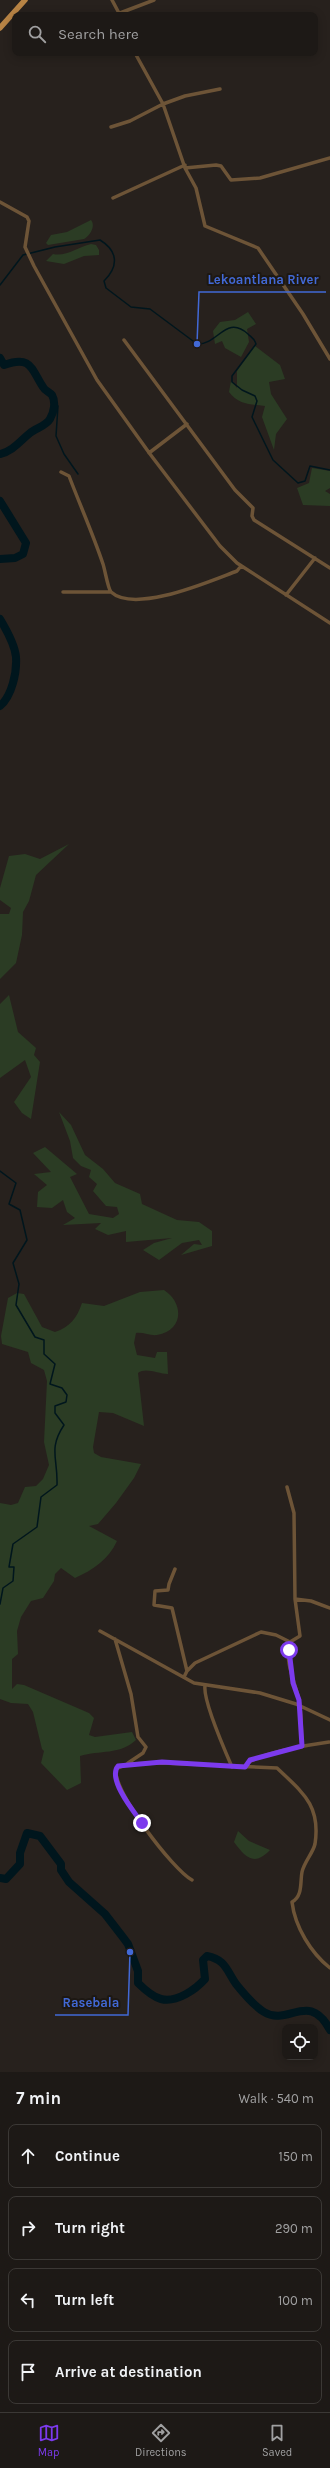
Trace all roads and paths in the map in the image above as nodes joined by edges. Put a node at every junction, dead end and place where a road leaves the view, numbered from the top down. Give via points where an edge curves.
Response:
1 (25, 0) edge
2 (112, 0) edge
3 (154, 0) edge
4 (14, 12) edge
5 (119, 12) edge
6 (125, 12) edge
7 (12, 15) edge
8 (0, 28) edge
9 (137, 56) edge
10 (220, 89) dead end
11 (163, 104) junction
12 (111, 127) dead end
13 (330, 158) edge
14 (185, 167) junction
15 (113, 198) dead end
16 (0, 202) edge
17 (124, 340) dead end
18 (330, 359) edge
19 (186, 424) junction
20 (149, 453) junction
21 (61, 472) dead end
22 (315, 558) junction
23 (241, 566) junction
24 (330, 568) edge
25 (63, 592) dead end
26 (111, 592) junction
27 (286, 595) junction
28 (330, 623) edge
29 (287, 1488) dead end
30 (175, 1569) dead end
31 (295, 1599) junction
32 (330, 1608) edge
33 (100, 1631) dead end
34 (115, 1639) junction
35 (290, 1642) junction
36 (187, 1671) junction
37 (184, 1677) junction
38 (205, 1686) junction
39 (300, 1706) junction
40 (330, 1720) edge
41 (329, 1742) edge
42 (302, 1746) junction
43 (127, 1764) junction
44 (232, 1767) junction
45 (245, 1767) junction
46 (192, 1880) dead end
47 (330, 1968) edge

1 - 4 main road
2 - 5 street
3 - 6 street
7 - 8 main road
9 - 11 street
10 - 11 street via 185,96
11 - 12 street via 130,121
11 - 14 street
13 - 14 street via 255,178 231,180 221,166
14 - 15 street
14 - 18 street via 196,188 205,226 258,248
16 - 20 street via 27,217 29,221 26,250 34,266 97,380
17 - 19 street
19 - 20 street
19 - 22 street via 235,490 253,508 254,520
20 - 23 street via 220,546
21 - 26 street via 69,476 97,547
22 - 24 street
22 - 27 street
23 - 26 street via 237,571 158,598 131,599
23 - 27 street
25 - 26 street
27 - 28 street
29 - 31 street via 294,1512
30 - 36 street via 168,1590 155,1590 154,1605 172,1608
31 - 32 street via 311,1600
31 - 35 street via 300,1636
33 - 34 street
34 - 37 street
34 - 43 street via 131,1694 138,1737 146,1747 143,1753
35 - 36 street via 276,1635 261,1632 195,1663
35 - 39 street via 290,1668
36 - 37 street
37 - 38 street
38 - 39 street via 251,1691
38 - 44 street via 215,1724
39 - 40 street
39 - 42 street
41 - 42 street
42 - 45 street via 250,1760
43 - 44 street via 170,1763
43 - 46 street via 118,1766 115,1773 122,1794 155,1843 173,1864
44 - 45 street
45 - 47 street via 277,1768 311,1803 315,1843 302,1873 298,1896 292,1902 300,1930 322,1962

